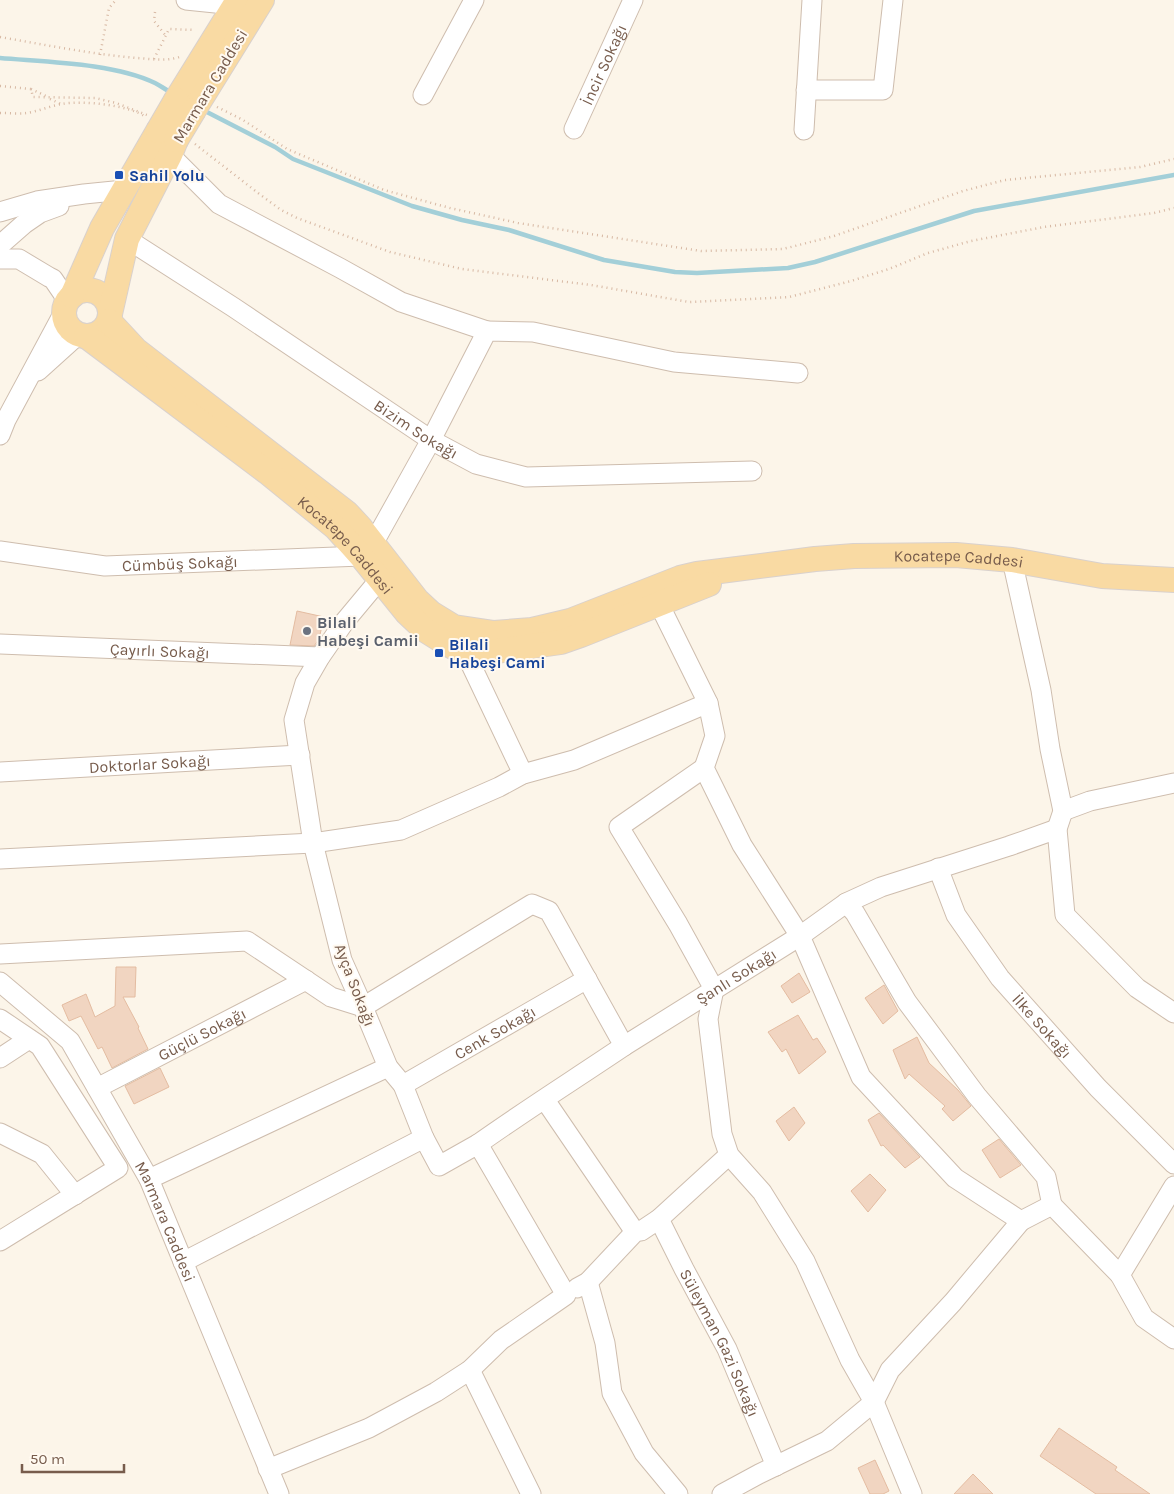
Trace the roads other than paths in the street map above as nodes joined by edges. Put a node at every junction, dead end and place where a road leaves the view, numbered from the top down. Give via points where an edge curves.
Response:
1 (186, 0) edge
2 (262, 0) edge
3 (474, 0) edge
4 (633, 0) edge
5 (812, 0) edge
6 (894, 0) edge
7 (236, 2) edge
8 (806, 90) junction
9 (423, 95) dead end
10 (193, 104) junction
11 (574, 129) dead end
12 (804, 130) dead end
13 (166, 134) junction
14 (124, 190) junction
15 (84, 194) junction
16 (0, 212) edge
17 (127, 239) junction
18 (0, 245) edge
19 (0, 259) edge
20 (68, 303) junction
21 (110, 318) junction
22 (486, 331) junction
23 (82, 335) junction
24 (798, 373) dead end
25 (30, 378) junction
26 (0, 435) edge
27 (431, 440) junction
28 (752, 471) dead end
29 (367, 550) junction
30 (0, 551) edge
31 (1012, 560) junction
32 (385, 572) junction
33 (1174, 580) edge
34 (656, 596) junction
35 (454, 627) junction
36 (0, 644) edge
37 (464, 650) junction
38 (320, 657) junction
39 (708, 703) junction
40 (300, 755) junction
41 (704, 768) junction
42 (0, 772) edge
43 (523, 774) junction
44 (1174, 783) edge
45 (1063, 811) junction
46 (1057, 829) junction
47 (313, 843) junction
48 (0, 859) edge
49 (938, 868) junction
50 (846, 903) junction
51 (800, 936) junction
52 (0, 954) edge
53 (587, 979) junction
54 (306, 980) junction
55 (0, 982) edge
56 (714, 989) junction
57 (363, 1007) junction
58 (1174, 1013) edge
59 (0, 1018) edge
60 (29, 1038) junction
61 (624, 1046) junction
62 (0, 1058) edge
63 (388, 1067) junction
64 (403, 1085) junction
65 (97, 1088) junction
66 (545, 1100) junction
67 (0, 1132) edge
68 (424, 1138) junction
69 (478, 1144) junction
70 (729, 1154) junction
71 (1174, 1164) edge
72 (149, 1179) junction
73 (1174, 1186) edge
74 (75, 1195) junction
75 (1052, 1205) junction
76 (660, 1219) junction
77 (1021, 1221) junction
78 (635, 1232) junction
79 (0, 1241) edge
80 (183, 1262) junction
81 (1120, 1275) junction
82 (588, 1282) junction
83 (566, 1294) junction
84 (1174, 1339) edge
85 (470, 1370) junction
86 (874, 1402) junction
87 (776, 1466) junction
88 (268, 1469) junction
89 (279, 1494) edge
90 (531, 1494) edge
91 (678, 1494) edge
92 (722, 1494) edge
93 (912, 1494) edge

1 - 7 street
2 - 10 main road, Marmara Caddesi
3 - 9 street
4 - 11 street, İncir Sokağı
5 - 8 street
6 - 8 street via 883,90
7 - 10 main road, Marmara Caddesi
8 - 12 street
10 - 13 main road, Marmara Caddesi, bridge
13 - 14 main road, Marmara Caddesi
13 - 17 main road, Marmara Caddesi
13 - 22 street via 219,204 401,302
14 - 15 street
14 - 20 main road, Marmara Caddesi via 102,228
15 - 16 street via 37,201
15 - 18 street via 40,213
17 - 21 main road, Marmara Caddesi
17 - 27 street, Bizim Sokağı
19 - 20 street via 19,259 53,279
20 - 21 main road via 78,292 93,291 106,299
20 - 23 main road via 68,326
20 - 25 street, Marmara Caddesi
21 - 23 main road via 100,332
21 - 29 main road, Kocatepe Caddesi via 136,350 347,513
22 - 24 street via 533,332 674,362
22 - 27 street
23 - 25 street, Marmara Caddesi
23 - 29 main road, Kocatepe Caddesi via 228,442
25 - 26 street, Marmara Caddesi
27 - 28 street, Bizim Sokağı via 476,464 526,477
27 - 29 street
29 - 30 street, Cümbüş Sokağı via 106,566
29 - 32 main road, Kocatepe Caddesi
31 - 33 main road, Kocatepe Caddesi via 1102,576
31 - 34 main road, Kocatepe Caddesi via 956,555 815,558 680,578
31 - 45 street via 1041,690
32 - 35 main road, Kocatepe Caddesi via 431,613
32 - 37 main road, Kocatepe Caddesi via 407,613 426,630
32 - 38 street, Ayça Sokağı
34 - 35 main road, Kocatepe Caddesi via 532,630 494,633
34 - 37 main road, Kocatepe Caddesi via 582,635 560,642 497,652
34 - 39 street
35 - 37 main road
36 - 38 street, Çayırlı Sokağı
37 - 43 street
38 - 40 street, Ayça Sokağı via 306,683 294,720
39 - 41 street via 715,736
39 - 43 street via 574,760
40 - 42 street, Doktorlar Sokağı
40 - 47 street, Ayça Sokağı
41 - 51 street via 742,845
41 - 56 street via 618,827
43 - 47 street via 401,830
44 - 45 street via 1090,801
45 - 46 street
46 - 49 street, Şanlı Sokağı
46 - 58 street via 1065,916 1138,988
47 - 48 street
47 - 57 street, Ayça Sokağı via 342,960
49 - 50 street, Şanlı Sokağı via 881,887
49 - 71 street, İlke Sokağı via 956,916 1000,978 1098,1088
50 - 51 street, Şanlı Sokağı
50 - 75 street via 907,1002 978,1096 1046,1178
51 - 56 street, Şanlı Sokağı
51 - 77 street via 861,1077 955,1178
52 - 54 street via 247,942
53 - 57 street via 548,911 532,904
53 - 61 street
53 - 64 street, Cenk Sokağı
54 - 57 street via 331,997
54 - 65 street, Güçlü Sokağı
55 - 65 street, Marmara Caddesi via 70,1041
56 - 61 street, Şanlı Sokağı
56 - 70 street via 708,1019 722,1134
57 - 63 street, Ayça Sokağı
59 - 60 street
60 - 62 street
60 - 74 street via 40,1046 118,1168
61 - 66 street, Şanlı Sokağı
63 - 64 street, Ayça Sokağı
63 - 72 street
64 - 68 street, Ayça Sokağı
65 - 72 street, Marmara Caddesi
66 - 69 street, Şanlı Sokağı
66 - 78 street
67 - 74 street via 42,1154
68 - 69 street, Ayça Sokağı via 439,1166
68 - 80 street
69 - 83 street
70 - 76 street
70 - 86 street via 762,1192 804,1261 850,1360
72 - 80 street, Marmara Caddesi
73 - 81 street
74 - 79 street
75 - 77 street
75 - 81 street
76 - 78 street
76 - 87 street, Süleyman Gazi Sokağı via 727,1349
77 - 86 street via 890,1370
78 - 82 street
80 - 88 street, Marmara Caddesi
81 - 84 street via 1144,1318
82 - 83 street
82 - 91 street via 605,1343 612,1393 644,1453
83 - 85 street via 500,1340
85 - 88 street via 369,1428
85 - 90 street
86 - 87 street via 827,1441
86 - 93 street
87 - 92 street
88 - 89 street, Marmara Caddesi

